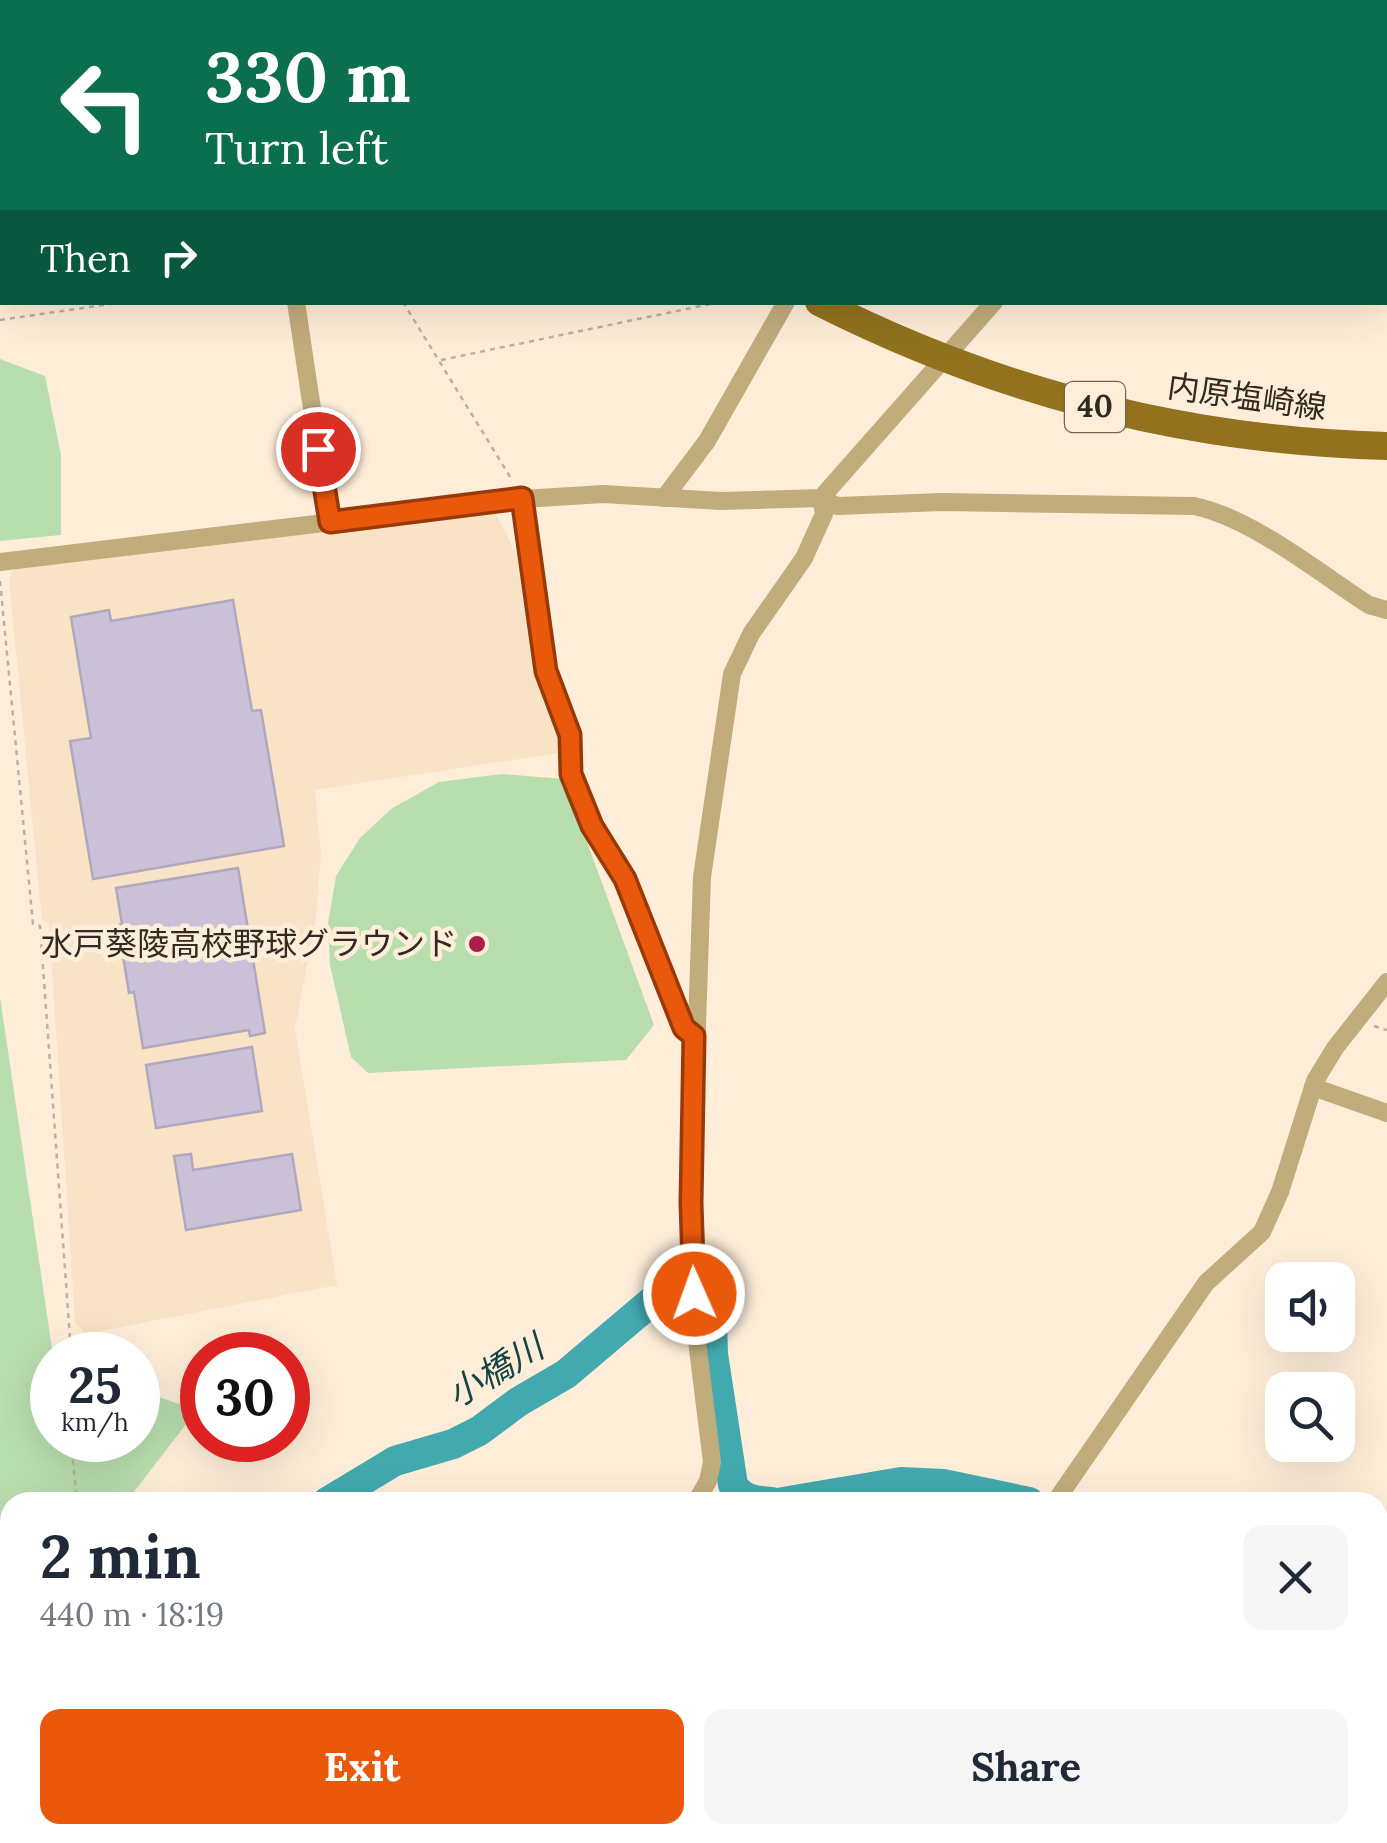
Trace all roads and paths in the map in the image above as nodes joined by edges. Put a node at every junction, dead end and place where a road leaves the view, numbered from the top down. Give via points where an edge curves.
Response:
1 (103, 305) edge
2 (296, 305) edge
3 (406, 305) edge
4 (706, 305) edge
5 (784, 305) edge
6 (825, 305) edge
7 (991, 305) edge
8 (0, 320) edge
9 (441, 360) junction
10 (945, 360) junction
11 (1387, 446) edge
12 (522, 498) junction
13 (664, 498) junction
14 (822, 498) junction
15 (330, 522) junction
16 (0, 562) edge
17 (0, 578) edge
18 (1387, 610) edge
19 (1387, 982) edge
20 (694, 1036) junction
21 (1313, 1087) junction
22 (1387, 1113) edge
23 (70, 1332) edge
24 (73, 1462) edge
25 (76, 1492) edge
26 (702, 1492) edge
27 (1062, 1492) edge

1 - 8 path
2 - 15 street
3 - 9 path
4 - 9 path
5 - 13 street via 707,441
6 - 10 main road, 内原塩崎線 / 40
7 - 10 street
9 - 12 path
10 - 11 main road, 内原塩崎線 / 40 via 1077,403 1195,429
10 - 14 street
12 - 13 street
12 - 15 street
12 - 20 street via 546,671 570,735 571,774 592,826 625,879 684,1028
13 - 14 street
14 - 18 street via 837,506 1155,504 1214,510
14 - 20 street via 824,514 804,558 732,674 702,877
15 - 16 street
17 - 23 path via 32,924 40,926
19 - 21 street
20 - 26 street via 695,1324 712,1462
21 - 22 street
21 - 27 street via 1262,1232 1206,1283
24 - 25 path

